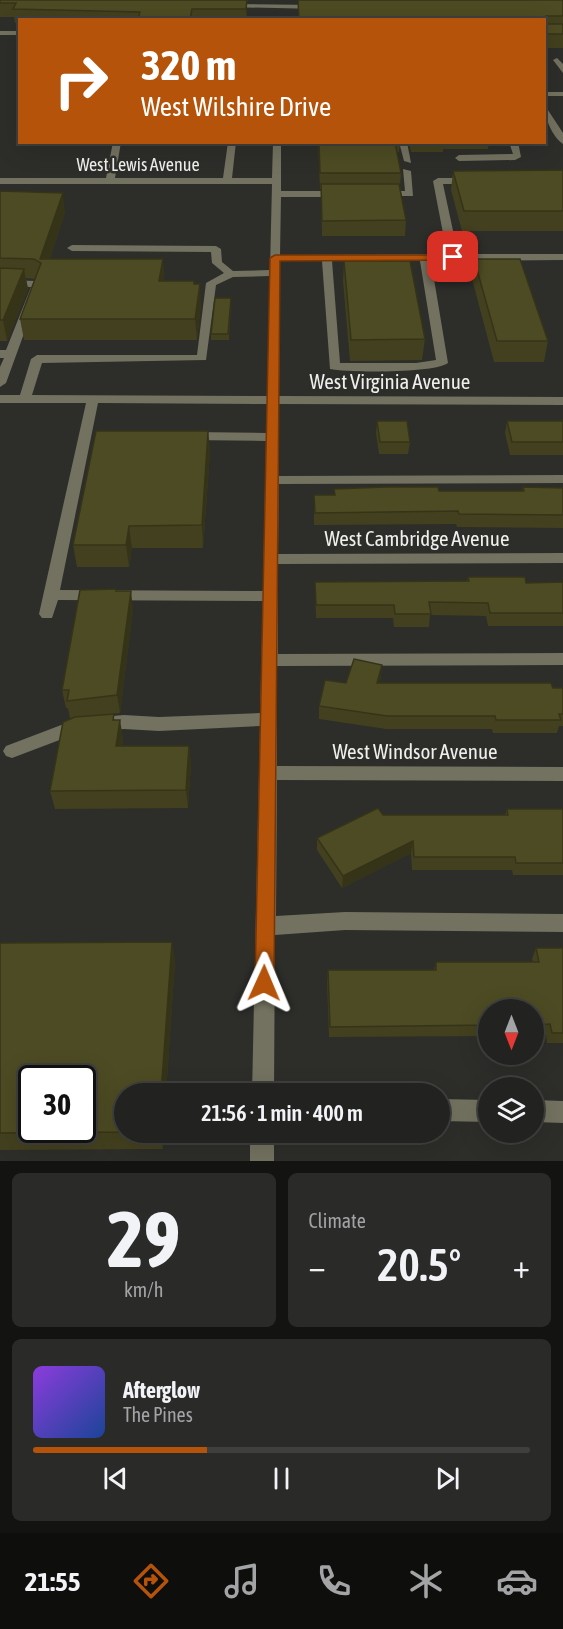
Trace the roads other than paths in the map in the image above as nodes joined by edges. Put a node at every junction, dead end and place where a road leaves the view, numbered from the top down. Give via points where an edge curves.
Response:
1 (214, 6) edge
2 (329, 6) edge
3 (283, 7) edge
4 (0, 33) edge
5 (18, 33) edge
6 (557, 60) dead end
7 (563, 70) edge
8 (546, 94) edge
9 (563, 94) edge
10 (546, 110) edge
11 (563, 141) edge
12 (117, 144) edge
13 (231, 144) edge
14 (277, 144) edge
15 (403, 144) edge
16 (514, 144) edge
17 (459, 158) dead end
18 (0, 181) edge
19 (110, 181) junction
20 (227, 181) junction
21 (276, 181) junction
22 (484, 181) edge
23 (276, 194) junction
24 (348, 194) edge
25 (369, 194) edge
26 (72, 248) dead end
27 (453, 257) junction
28 (563, 257) edge
29 (275, 258) junction
30 (327, 258) junction
31 (425, 258) junction
32 (275, 273) junction
33 (231, 274) junction
34 (0, 284) edge
35 (6, 354) edge
36 (0, 382) edge
37 (0, 399) edge
38 (25, 399) junction
39 (93, 399) junction
40 (273, 400) junction
41 (563, 401) edge
42 (179, 436) edge
43 (273, 437) junction
44 (563, 479) edge
45 (272, 480) junction
46 (563, 558) edge
47 (271, 559) junction
48 (51, 595) junction
49 (270, 596) junction
50 (47, 614) dead end
51 (563, 659) edge
52 (269, 660) junction
53 (268, 719) junction
54 (12, 751) dead end
55 (268, 772) junction
56 (563, 774) edge
57 (563, 923) edge
58 (266, 926) junction
59 (263, 1083) edge
60 (450, 1110) edge
61 (478, 1111) edge
62 (544, 1111) edge
63 (563, 1112) edge
64 (262, 1143) edge
65 (262, 1161) edge

1 - 3 street
2 - 3 street
4 - 5 street
6 - 7 street
8 - 9 street
10 - 11 street
12 - 19 street
13 - 20 street
14 - 21 street
15 - 25 street via 410,194
16 - 17 street via 518,155 515,157
18 - 19 street, West Lewis Avenue via 68,185
19 - 20 street, West Lewis Avenue
20 - 21 street, West Lewis Avenue
21 - 23 street
22 - 27 street via 438,181
23 - 24 street
23 - 29 street
26 - 33 street via 216,249 216,263
27 - 28 street
27 - 31 street
29 - 30 street
29 - 32 street
30 - 31 street
30 - 31 street via 334,366 393,367 442,363
32 - 33 street
32 - 40 street
33 - 38 street via 211,283 202,358 37,359
34 - 35 street via 37,284
35 - 36 street
37 - 38 street, West Virginia Avenue
38 - 39 street, West Virginia Avenue
39 - 40 street, West Virginia Avenue
39 - 48 street via 91,436
40 - 41 street, West Virginia Avenue
40 - 43 street
42 - 43 street
43 - 45 street
44 - 45 street
45 - 47 street
46 - 47 street, West Cambridge Avenue
47 - 49 street
48 - 49 street
48 - 50 street
49 - 52 street
51 - 52 street
52 - 53 street
53 - 54 street via 77,726
53 - 55 street
55 - 56 street, West Windsor Avenue
55 - 58 street
57 - 58 street via 345,921
58 - 59 street
60 - 61 street
62 - 63 street
64 - 65 street

